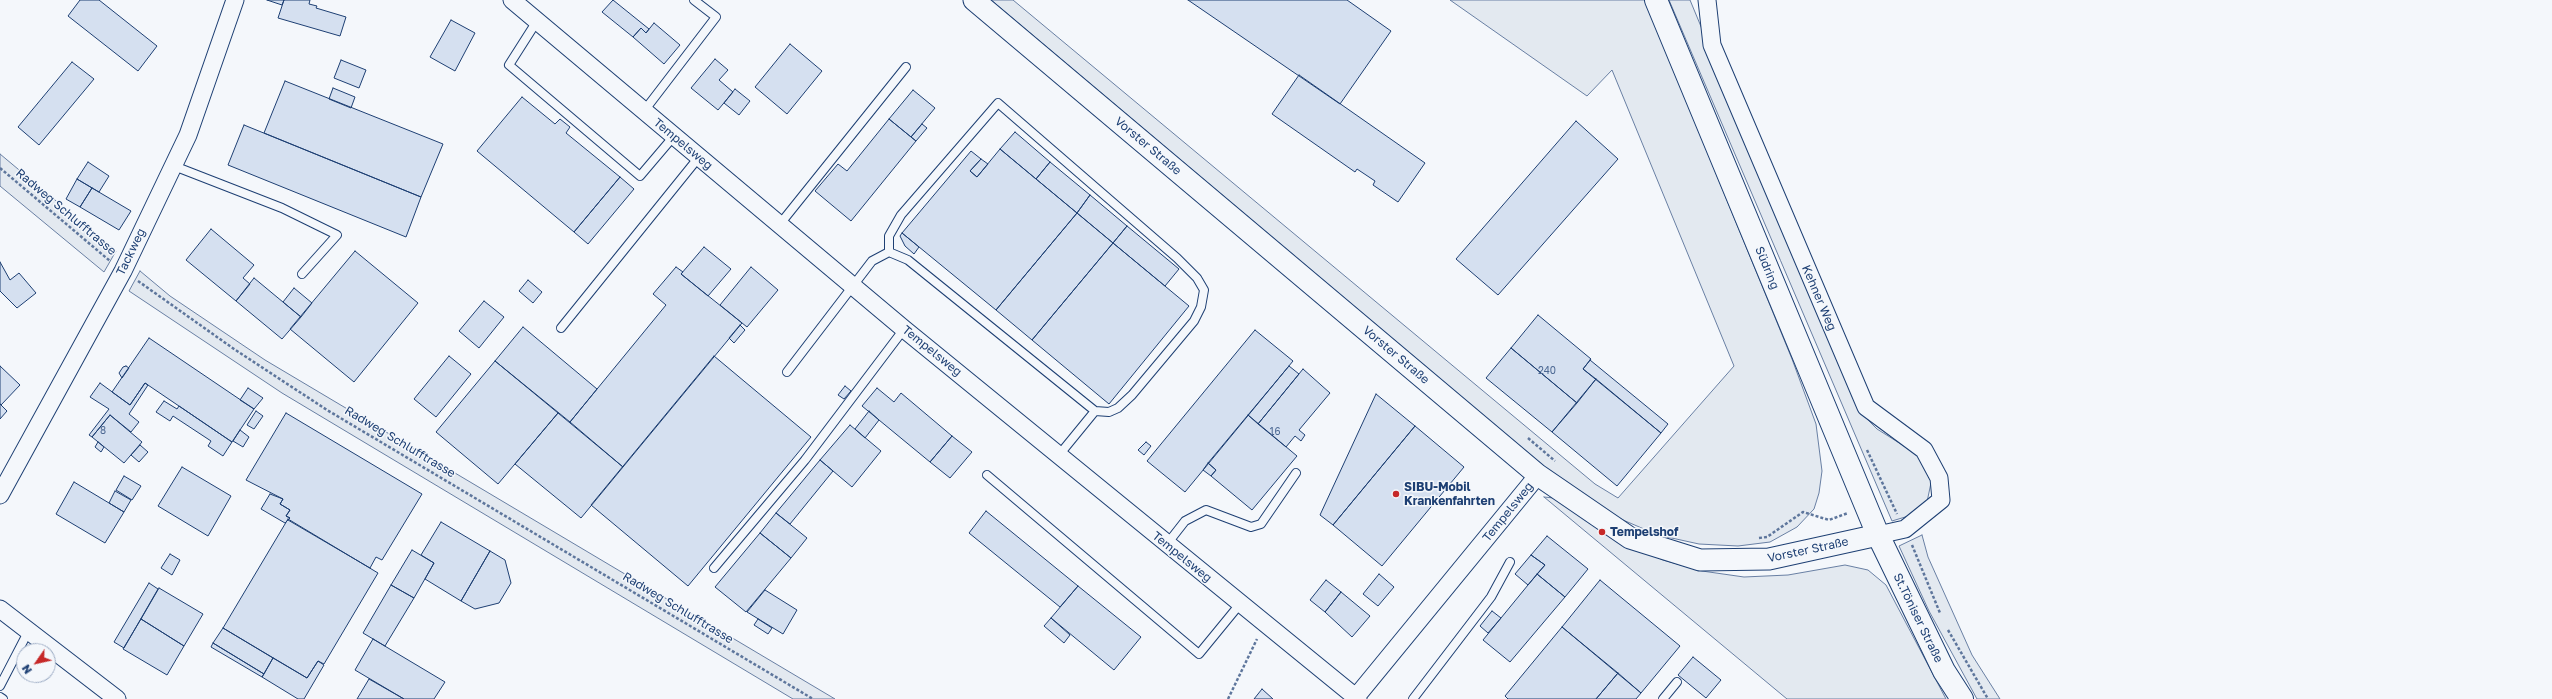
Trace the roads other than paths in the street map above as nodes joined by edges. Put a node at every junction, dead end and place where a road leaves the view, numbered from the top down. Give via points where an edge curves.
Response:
1 (235, 0) edge
2 (512, 0) edge
3 (694, 0) edge
4 (974, 0) edge
5 (1656, 0) edge
6 (1707, 0) edge
7 (537, 21) junction
8 (906, 67) dead end
9 (644, 111) junction
10 (674, 136) junction
11 (699, 157) junction
12 (174, 166) junction
13 (780, 224) junction
14 (889, 252) junction
15 (302, 274) dead end
16 (854, 287) junction
17 (561, 328) dead end
18 (904, 328) junction
19 (787, 372) dead end
20 (1096, 411) junction
21 (1059, 455) junction
22 (1296, 473) dead end
23 (987, 475) dead end
24 (1538, 475) junction
25 (0, 492) edge
26 (1878, 535) junction
27 (1167, 544) junction
28 (1510, 562) dead end
29 (714, 568) dead end
30 (1240, 604) junction
31 (0, 609) edge
32 (28, 632) junction
33 (1677, 682) dead end
34 (0, 686) edge
35 (0, 697) edge
36 (1357, 698) edge
37 (3, 699) edge
38 (117, 699) edge
39 (1413, 699) edge
40 (1663, 699) edge
41 (1962, 699) edge

1 - 12 street, Tackweg via 188,135
2 - 7 street, Tempelsweg
3 - 9 lane via 716,17
4 - 24 street, Vorster Straße
5 - 26 main road, Südring
6 - 26 street, Kehner Weg via 1712,45 1866,407 1924,450 1939,478 1941,500 1905,529
7 - 9 street, Tempelsweg
7 - 10 lane via 509,65 634,171 640,176
8 - 13 lane
9 - 10 street, Tempelsweg
10 - 11 street, Tempelsweg
11 - 13 street, Tempelsweg
11 - 17 lane
12 - 15 lane via 282,208 336,235
12 - 25 street, Tackweg via 123,271
13 - 16 street, Tempelsweg
14 - 16 lane via 872,262
14 - 20 lane via 908,260
14 - 20 lane via 889,236 901,215 998,103 1177,258 1197,278 1204,290 1201,307 1194,321 1132,395 1118,408 1109,412
16 - 18 street, Tempelsweg
16 - 19 lane
18 - 21 street, Tempelsweg
18 - 29 lane via 805,460
20 - 21 lane
21 - 27 street, Tempelsweg
22 - 27 lane via 1261,524 1251,527 1206,510 1185,521
23 - 30 lane via 1199,654
24 - 26 street, Vorster Straße via 1630,538 1700,560 1769,559
24 - 36 street, Tempelsweg
26 - 41 main road, St.Töniser Straße via 1944,671
27 - 30 street, Tempelsweg
28 - 39 lane via 1491,597
30 - 36 street, Tempelsweg
31 - 32 street
32 - 34 lane
32 - 38 street
33 - 40 lane
35 - 37 lane

